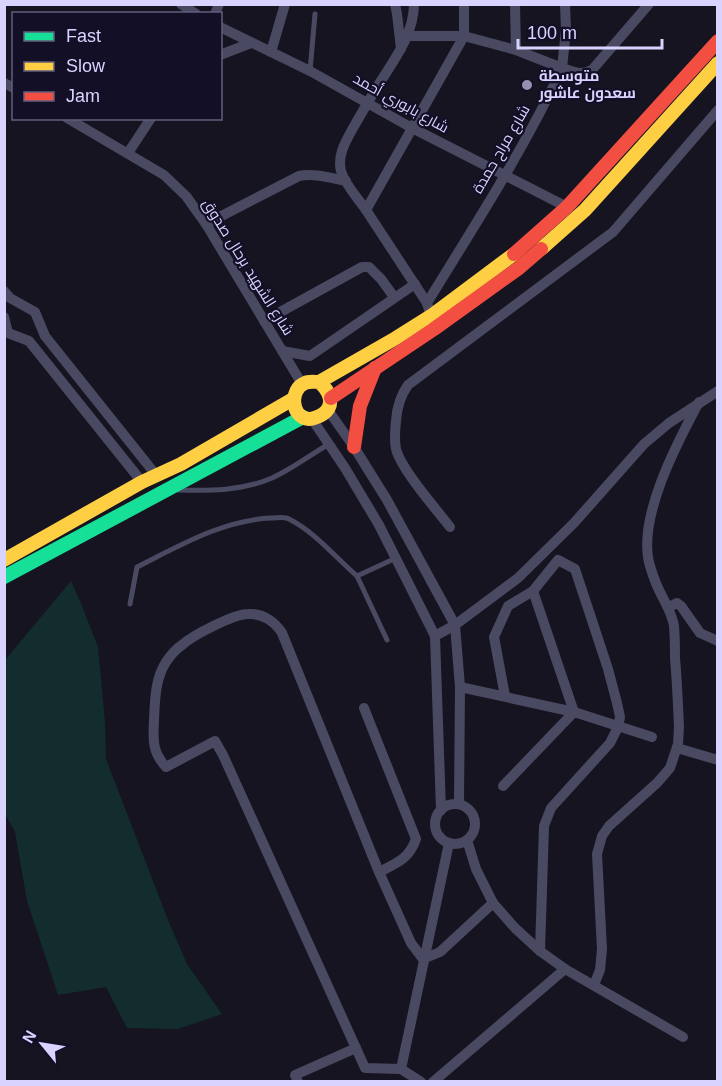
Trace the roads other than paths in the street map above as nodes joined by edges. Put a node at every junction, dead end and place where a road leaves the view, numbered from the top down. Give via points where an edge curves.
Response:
1 (285, 4) edge
2 (394, 4) edge
3 (414, 4) edge
4 (464, 4) edge
5 (515, 4) edge
6 (565, 4) edge
7 (650, 4) edge
8 (315, 14) dead end
9 (222, 28) edge
10 (406, 36) junction
11 (464, 36) junction
12 (717, 41) edge
13 (250, 43) junction
14 (401, 49) junction
15 (516, 50) junction
16 (271, 52) junction
17 (222, 54) edge
18 (717, 63) edge
19 (562, 68) junction
20 (310, 70) junction
21 (367, 102) junction
22 (717, 110) edge
23 (70, 120) edge
24 (150, 120) edge
25 (412, 128) junction
26 (128, 153) junction
27 (505, 174) junction
28 (346, 182) junction
29 (567, 207) junction
30 (366, 210) junction
31 (206, 224) junction
32 (415, 284) junction
33 (4, 291) edge
34 (394, 297) junction
35 (429, 309) junction
36 (4, 317) edge
37 (264, 321) junction
38 (282, 351) junction
39 (375, 368) junction
40 (319, 382) junction
41 (302, 384) junction
42 (717, 391) edge
43 (293, 399) junction
44 (699, 402) junction
45 (329, 404) junction
46 (307, 418) junction
47 (329, 444) junction
48 (354, 447) junction
49 (156, 475) junction
50 (142, 482) junction
51 (168, 490) junction
52 (450, 527) dead end
53 (396, 558) junction
54 (4, 560) edge
55 (357, 576) junction
56 (4, 577) edge
57 (533, 591) junction
58 (130, 604) dead end
59 (669, 607) junction
60 (455, 625) junction
61 (435, 636) junction
62 (387, 640) dead end
63 (717, 641) edge
64 (460, 687) junction
65 (505, 696) junction
66 (364, 708) dead end
67 (574, 712) junction
68 (618, 727) junction
69 (652, 737) dead end
70 (677, 748) junction
71 (717, 760) edge
72 (503, 786) dead end
73 (459, 804) junction
74 (441, 810) junction
75 (467, 840) junction
76 (449, 843) junction
77 (379, 872) junction
78 (493, 903) junction
79 (540, 951) junction
80 (423, 959) junction
81 (565, 969) junction
82 (594, 985) junction
83 (683, 1037) dead end
84 (356, 1048) junction
85 (401, 1069) junction
86 (298, 1082) edge
87 (420, 1082) edge
88 (433, 1082) edge

1 - 16 street
2 - 14 street
3 - 10 street
4 - 11 street
5 - 15 street
6 - 19 street, شارع مراح حمدة
7 - 19 street via 592,70 579,74
8 - 20 lane
9 - 13 street, شارع بابوري أحمد
10 - 11 street
10 - 14 street
11 - 15 street
11 - 25 street
12 - 29 main road
13 - 16 street, شارع بابوري أحمد
13 - 17 street
14 - 21 street
15 - 19 street
16 - 20 street, شارع بابوري أحمد
18 - 39 main road via 585,210 519,268
19 - 27 street, شارع مراح حمدة
20 - 21 street, شارع بابوري أحمد
21 - 25 street, شارع بابوري أحمد
21 - 28 street via 343,147 341,172
22 - 52 street via 613,232 408,385 401,395 396,451
23 - 26 street, شارع الشهيد برحال صدوق
24 - 26 street
25 - 27 street, شارع بابوري أحمد
25 - 30 street
26 - 31 street, شارع الشهيد برحال صدوق via 164,175 186,196
27 - 29 street, شارع بابوري أحمد
27 - 35 street, شارع مراح حمدة
28 - 30 street
28 - 31 street via 319,175 299,176
29 - 35 main road via 509,258
30 - 32 street
31 - 37 street, شارع الشهيد برحال صدوق
32 - 34 street
32 - 35 street
33 - 49 street via 35,312 45,336
34 - 37 street via 369,267 362,267
34 - 38 street via 310,356
35 - 40 main road via 396,338
36 - 50 street via 8,333 29,341
37 - 38 street, شارع الشهيد برحال صدوق
38 - 41 street, شارع الشهيد برحال صدوق
39 - 45 main road
39 - 48 main road via 360,406
40 - 41 main road
40 - 45 main road via 329,391
41 - 43 main road
42 - 44 street
43 - 46 main road via 296,409
43 - 49 main road
44 - 59 street via 667,466 649,525 649,565
44 - 60 street via 644,444 574,523 518,578
45 - 46 main road via 318,418
45 - 48 street
46 - 47 street
46 - 51 main road
47 - 51 lane via 256,484 212,491
47 - 53 street
48 - 60 street
49 - 50 main road
50 - 54 main road
51 - 56 main road
53 - 55 lane
53 - 61 street
55 - 58 lane via 314,535 287,518 266,518 229,525 137,567
55 - 62 lane
57 - 65 street via 508,606 494,637
57 - 67 street
57 - 68 street via 558,561 575,569 617,703
59 - 63 street via 677,603 700,633
59 - 70 street via 674,625
60 - 61 street
60 - 64 street
61 - 74 street
64 - 65 street
64 - 73 street
65 - 67 street
66 - 77 street via 416,839 404,859
67 - 68 street
67 - 72 street
68 - 69 street
68 - 79 street via 610,743 551,808 543,826
70 - 71 street
70 - 82 street via 670,768 609,826 599,843 602,949
73 - 74 street
73 - 75 street via 474,816 474,829
74 - 76 street via 436,829
75 - 76 street
75 - 78 street
76 - 80 street
77 - 80 street via 411,943
77 - 84 street via 275,623 247,614 223,621 182,644 158,676 153,741 159,759 166,767 215,741
78 - 79 street
78 - 80 street via 440,952
79 - 81 street
80 - 85 street
81 - 82 street
81 - 88 street
82 - 83 street
84 - 85 street via 365,1068
84 - 86 street via 295,1075
85 - 87 street

